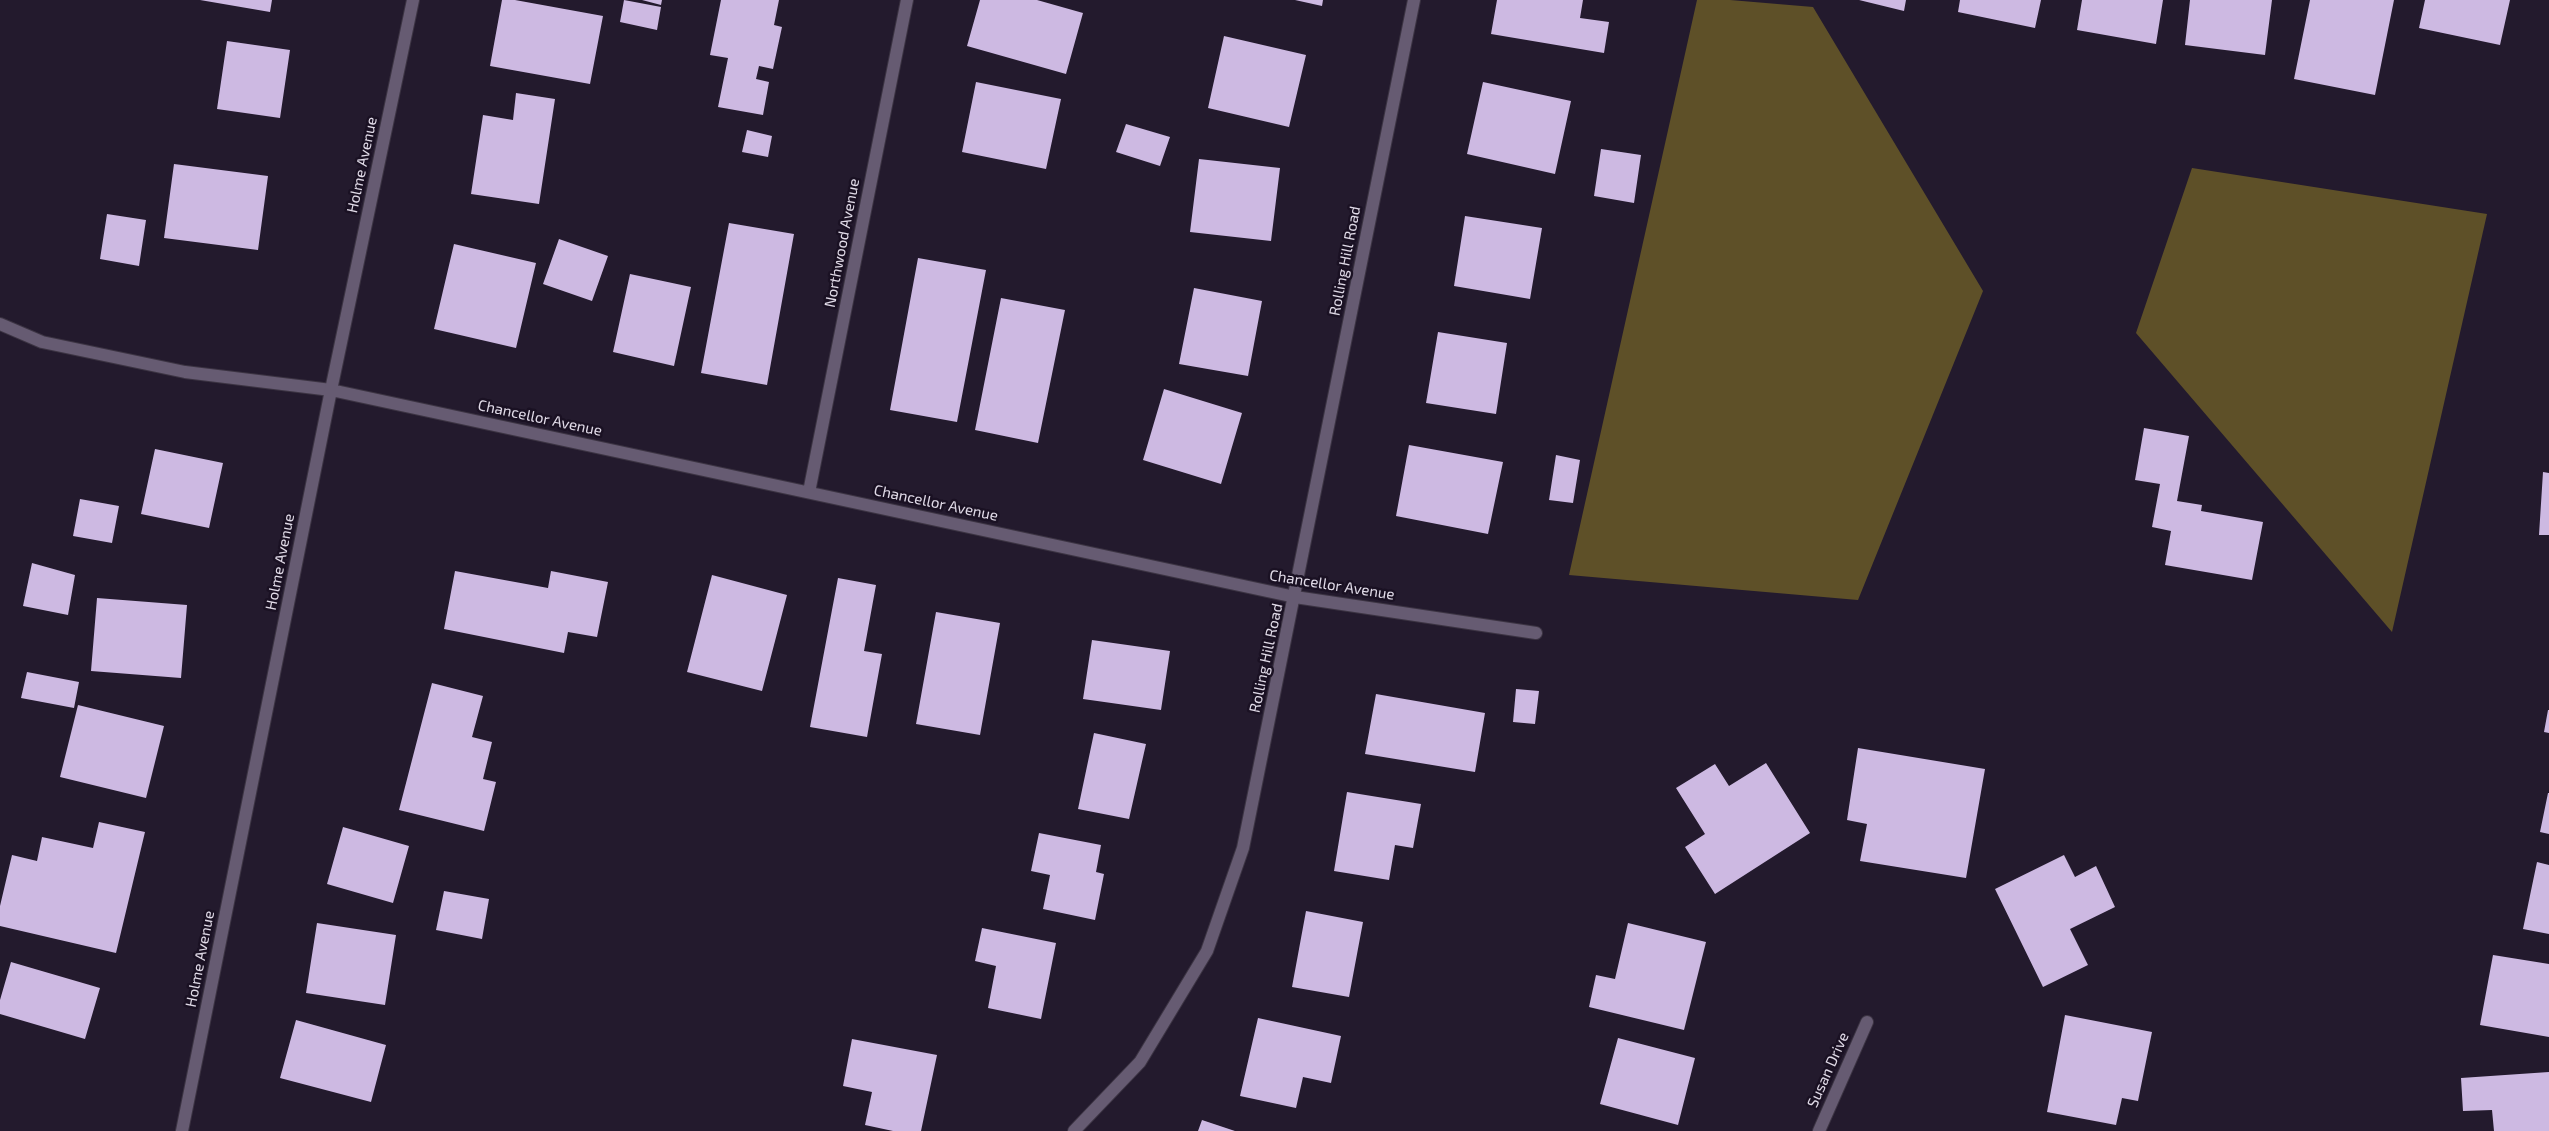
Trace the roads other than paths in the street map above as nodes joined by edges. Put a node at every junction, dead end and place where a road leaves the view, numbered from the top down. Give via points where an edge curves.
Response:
1 (413, 0) edge
2 (907, 0) edge
3 (1414, 0) edge
4 (0, 324) edge
5 (331, 390) junction
6 (809, 492) junction
7 (1295, 597) junction
8 (1536, 634) dead end
9 (1867, 1022) dead end
10 (182, 1131) edge
11 (1074, 1131) edge
12 (1819, 1131) edge

1 - 5 street, Holme Avenue
2 - 6 street, Northwood Avenue
3 - 7 street, Rolling Hill Road
4 - 5 street, Chancellor Avenue via 42,342 185,372
5 - 6 street, Chancellor Avenue
5 - 10 street, Holme Avenue
6 - 7 street, Chancellor Avenue
7 - 8 street, Chancellor Avenue
7 - 11 street, Rolling Hill Road via 1243,848 1207,951 1140,1062
9 - 12 street, Susan Drive

